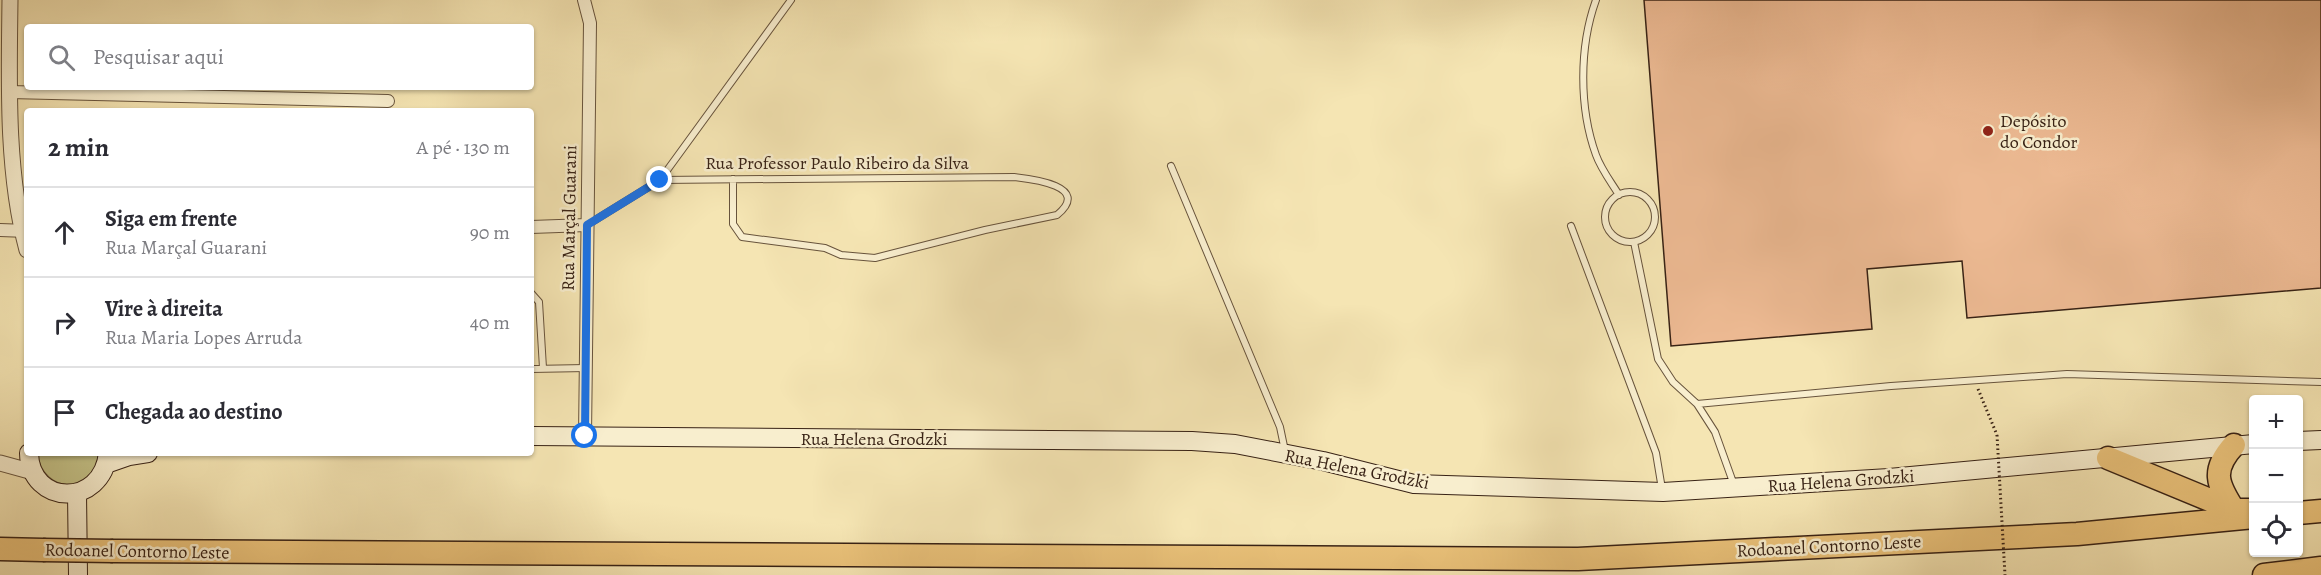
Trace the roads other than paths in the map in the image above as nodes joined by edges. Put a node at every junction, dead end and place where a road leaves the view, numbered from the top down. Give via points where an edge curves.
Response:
1 (10, 0) edge
2 (584, 0) edge
3 (791, 0) edge
4 (1596, 0) edge
5 (9, 92) junction
6 (388, 101) dead end
7 (1171, 166) dead end
8 (733, 179) junction
9 (660, 180) junction
10 (1620, 195) junction
11 (587, 225) junction
12 (1571, 226) dead end
13 (534, 227) edge
14 (0, 230) edge
15 (24, 231) edge
16 (1634, 242) junction
17 (534, 296) edge
18 (543, 368) junction
19 (586, 368) junction
20 (534, 369) edge
21 (2321, 382) edge
22 (1697, 404) junction
23 (534, 436) edge
24 (585, 436) junction
25 (2321, 440) edge
26 (2303, 441) edge
27 (2243, 444) edge
28 (24, 450) edge
29 (1286, 454) junction
30 (30, 456) edge
31 (129, 456) edge
32 (2108, 458) junction
33 (107, 459) edge
34 (2, 463) edge
35 (33, 472) junction
36 (1736, 488) junction
37 (1663, 492) junction
38 (77, 493) junction
39 (2247, 513) edge
40 (0, 549) edge
41 (2321, 568) edge
42 (78, 575) edge
43 (2264, 575) edge

1 - 5 street
2 - 11 street, Rua Marçal Guarani via 590,23
3 - 9 lane
4 - 10 lane via 1588,20 1584,56 1586,118 1596,156
5 - 6 street
5 - 15 street
7 - 29 lane via 1280,427
8 - 8 lane, Rua Professor Paulo Ribeiro da Silva via 1014,177 1052,182 1066,198 1064,209 1057,215 875,258 742,237 733,225
8 - 9 lane, Rua Professor Paulo Ribeiro da Silva
9 - 11 lane
10 - 16 lane via 1605,213 1608,228 1619,239
10 - 16 lane via 1635,192 1653,206 1653,229
11 - 13 street
11 - 19 street, Rua Marçal Guarani
12 - 37 lane via 1656,453
14 - 15 street
16 - 22 lane via 1658,359 1673,382
17 - 18 lane via 539,302
18 - 19 lane
18 - 20 lane
19 - 24 street, Rua Marçal Guarani
21 - 22 lane via 2067,374
22 - 36 lane via 1715,432
23 - 24 main road, Rua Helena Grodzki
24 - 29 main road, Rua Helena Grodzki via 1192,441
25 - 26 main road
27 - 32 main road, Rua Helena Grodzki
27 - 39 highway via 2221,459 2217,477 2224,494
28 - 34 street
29 - 37 main road, Rua Helena Grodzki via 1414,483
30 - 35 main road
31 - 33 main road
32 - 36 main road, Rua Helena Grodzki
32 - 39 highway
33 - 38 main road via 95,484
34 - 35 street
35 - 38 main road via 49,489
36 - 37 main road, Rua Helena Grodzki
38 - 42 main road
39 - 40 highway, Rodoanel Contorno Leste, bridge via 2077,534 1578,559
41 - 43 highway

